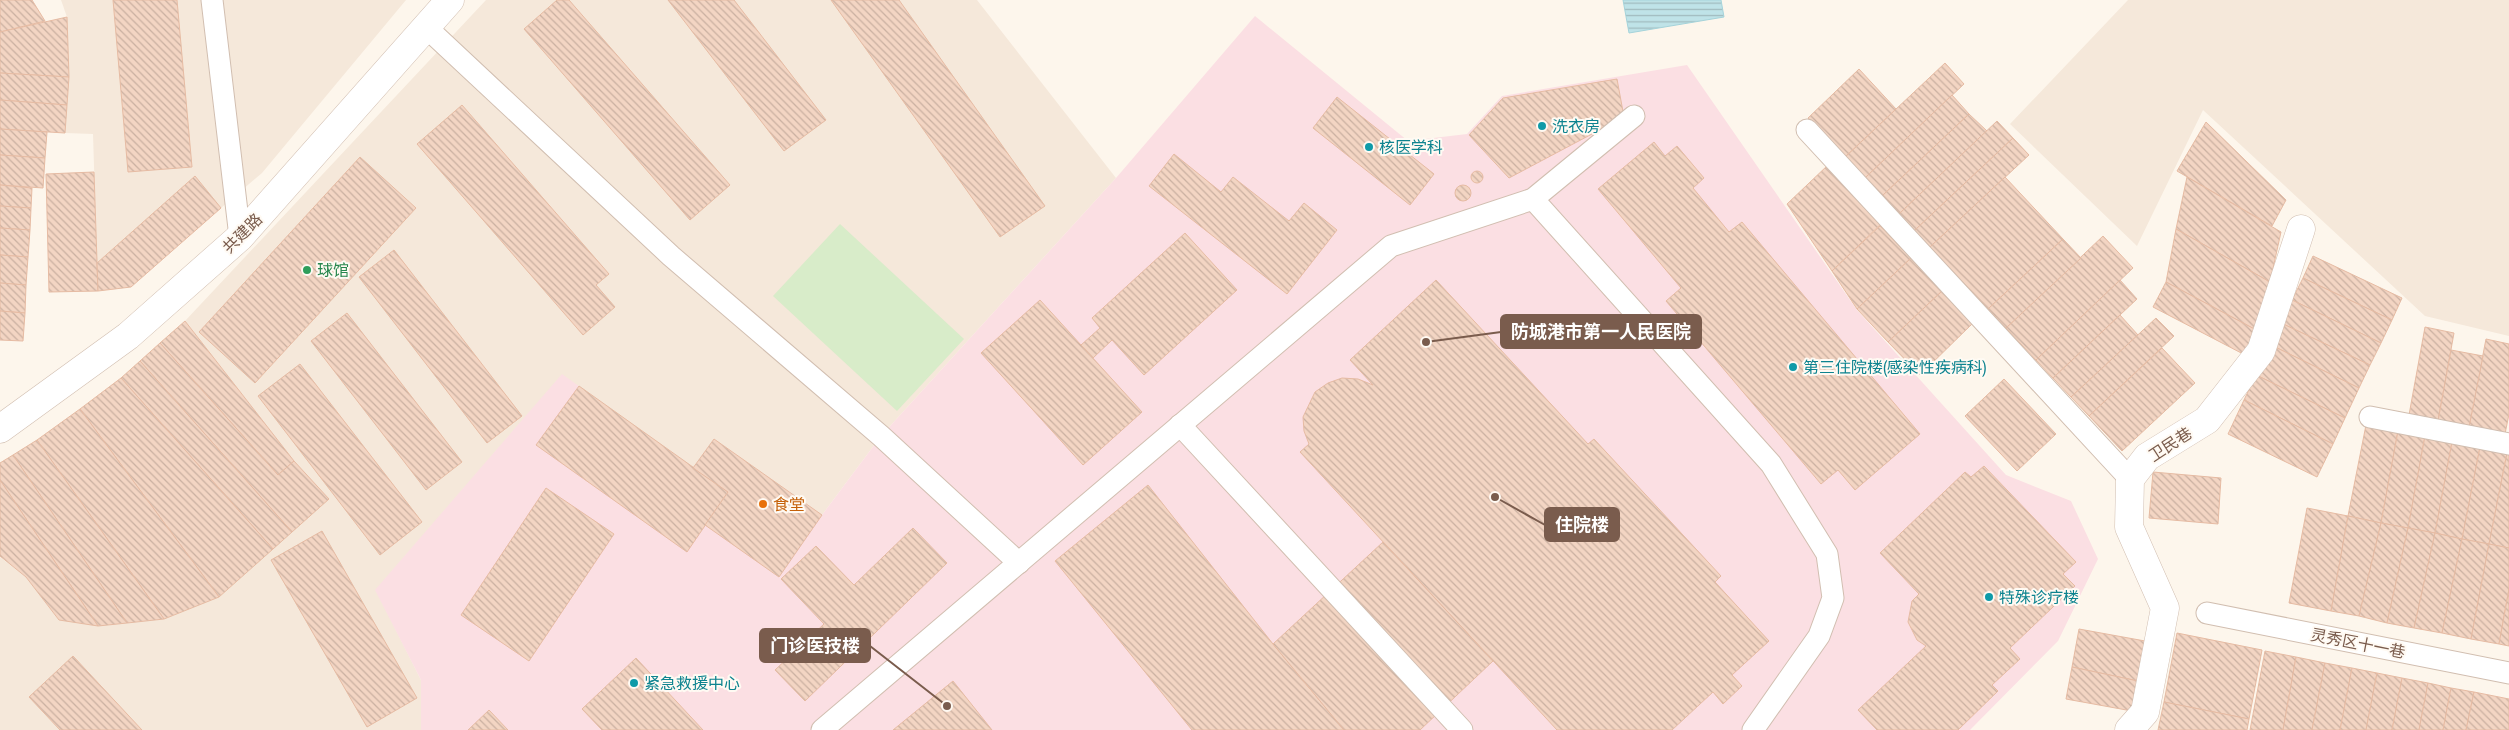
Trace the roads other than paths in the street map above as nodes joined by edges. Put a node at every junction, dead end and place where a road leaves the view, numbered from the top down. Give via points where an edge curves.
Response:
1 (212, 0) edge
2 (450, 0) edge
3 (427, 28) junction
4 (1634, 116) dead end
5 (1807, 130) dead end
6 (1533, 199) junction
7 (2301, 229) dead end
8 (240, 237) junction
9 (2370, 417) dead end
10 (1180, 425) junction
11 (0, 429) edge
12 (2509, 444) edge
13 (2130, 479) junction
14 (1018, 563) junction
15 (2207, 613) dead end
16 (2509, 672) edge
17 (822, 730) edge
18 (1462, 730) edge
19 (1753, 730) edge
20 (2129, 730) edge

1 - 8 lane
2 - 3 street, 共建路
3 - 8 street, 共建路
3 - 14 lane via 671,256 881,436
4 - 6 lane
5 - 13 lane
6 - 10 lane via 1391,246
6 - 19 lane via 1771,464 1827,554 1833,598 1820,636
7 - 13 street, 卫民巷 via 2261,351 2207,420 2147,457
8 - 11 street, 共建路 via 128,336
9 - 12 lane
10 - 14 lane
10 - 18 lane
13 - 20 street via 2129,527 2164,608 2145,712
14 - 17 lane
15 - 16 lane, 灵秀区十一巷

